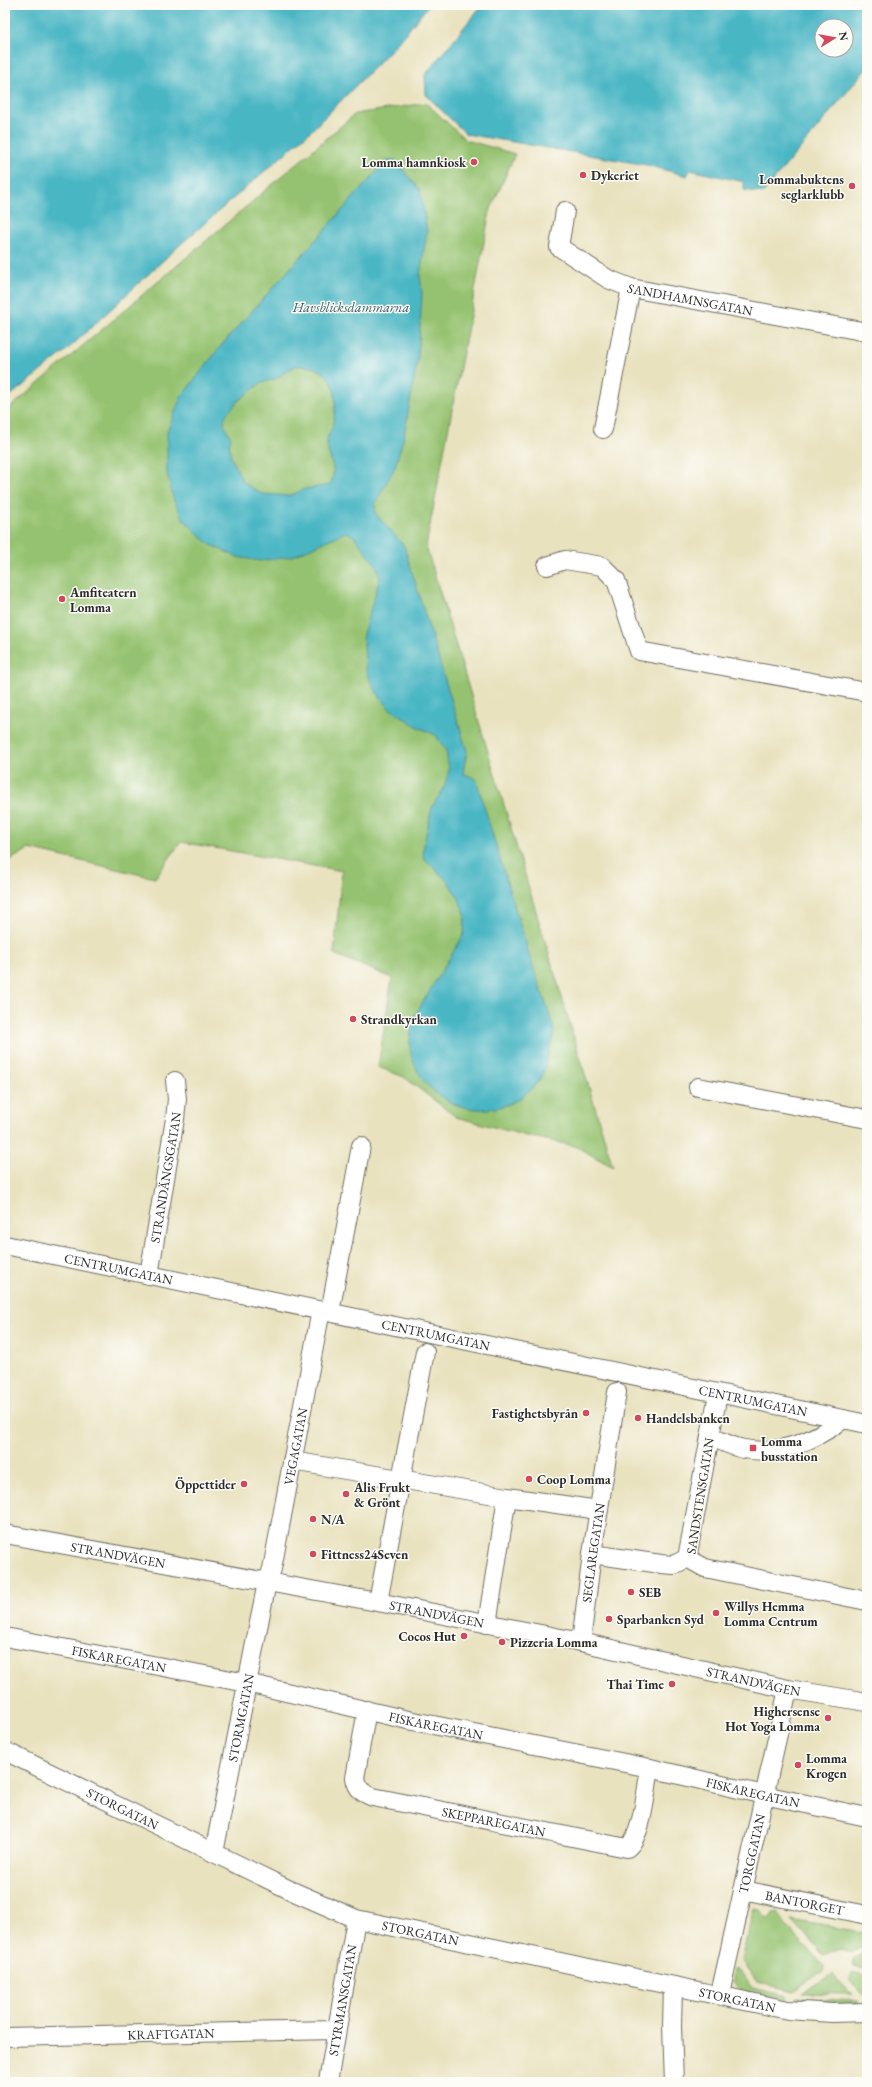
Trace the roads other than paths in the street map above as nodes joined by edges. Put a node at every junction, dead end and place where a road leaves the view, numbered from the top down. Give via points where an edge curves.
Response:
1 (565, 211) dead end
2 (631, 288) junction
3 (867, 332) edge
4 (603, 429) dead end
5 (547, 566) dead end
6 (867, 692) edge
7 (175, 1081) dead end
8 (698, 1087) dead end
9 (867, 1119) edge
10 (361, 1146) dead end
11 (5, 1245) edge
12 (149, 1275) junction
13 (325, 1311) junction
14 (425, 1352) dead end
15 (618, 1392) dead end
16 (718, 1394) junction
17 (844, 1419) junction
18 (867, 1424) edge
19 (710, 1436) junction
20 (292, 1461) junction
21 (401, 1480) junction
22 (507, 1497) junction
23 (599, 1510) junction
24 (5, 1534) edge
25 (592, 1554) junction
26 (687, 1558) junction
27 (267, 1582) junction
28 (867, 1601) edge
29 (378, 1602) junction
30 (487, 1624) junction
31 (5, 1637) edge
32 (581, 1642) junction
33 (247, 1683) junction
34 (788, 1689) junction
35 (867, 1702) edge
36 (367, 1710) junction
37 (5, 1751) edge
38 (650, 1768) junction
39 (764, 1795) junction
40 (867, 1817) edge
41 (214, 1853) junction
42 (743, 1890) junction
43 (867, 1915) edge
44 (356, 1919) junction
45 (673, 1986) junction
46 (720, 1994) junction
47 (867, 2012) edge
48 (336, 2030) junction
49 (5, 2037) edge
50 (328, 2082) edge
51 (674, 2082) edge

1 - 2 street, SANDHAMNSGATAN via 559,247 608,279
2 - 3 street, SANDHAMNSGATAN
2 - 4 street
5 - 6 street via 565,560 602,566 616,580 639,651
7 - 12 street, STRANDÄNGSGATAN via 175,1119
8 - 9 street
10 - 13 street, VEGAGATAN
11 - 12 street, CENTRUMGATAN
12 - 13 street, CENTRUMGATAN
13 - 16 street, CENTRUMGATAN
13 - 20 street, VEGAGATAN
14 - 21 street
15 - 23 street, SEGLAREGATAN
16 - 17 street, CENTRUMGATAN
16 - 19 street, SANDSTENSGATAN
17 - 18 street, CENTRUMGATAN
17 - 19 street via 808,1442 778,1449 744,1449
19 - 26 street, SANDSTENSGATAN
20 - 21 street
20 - 27 street, VEGAGATAN via 272,1569
21 - 22 street
21 - 29 street
22 - 23 street
22 - 30 street
23 - 25 street, SEGLAREGATAN
24 - 27 street, STRANDVÄGEN
25 - 26 street via 674,1565
25 - 32 street, SEGLAREGATAN
26 - 28 street, SANDSTENSGATAN via 705,1568
27 - 29 street, STRANDVÄGEN
27 - 33 street, STORMGATAN
29 - 30 street, STRANDVÄGEN
30 - 32 street, STRANDVÄGEN
31 - 33 street, FISKAREGATAN
32 - 34 street, STRANDVÄGEN
33 - 36 street, FISKAREGATAN
33 - 41 street, STORMGATAN
34 - 35 street, STRANDVÄGEN
34 - 39 street, TORGGATAN
36 - 38 street, FISKAREGATAN
36 - 38 street, SKEPPAREGATAN via 354,1778 357,1787 373,1797 627,1848 633,1843 639,1826
37 - 41 street, STORGATAN
38 - 39 street, FISKAREGATAN
39 - 40 street, FISKAREGATAN
39 - 42 street, TORGGATAN
41 - 44 street, STORGATAN
42 - 43 street, BANTORGET
42 - 46 street, TORGGATAN
44 - 45 street, STORGATAN
44 - 48 street, STYRMANSGATAN
45 - 46 street, STORGATAN
45 - 51 street
46 - 47 street, STORGATAN via 788,2010
48 - 49 street, KRAFTGATAN
48 - 50 street, STYRMANSGATAN

